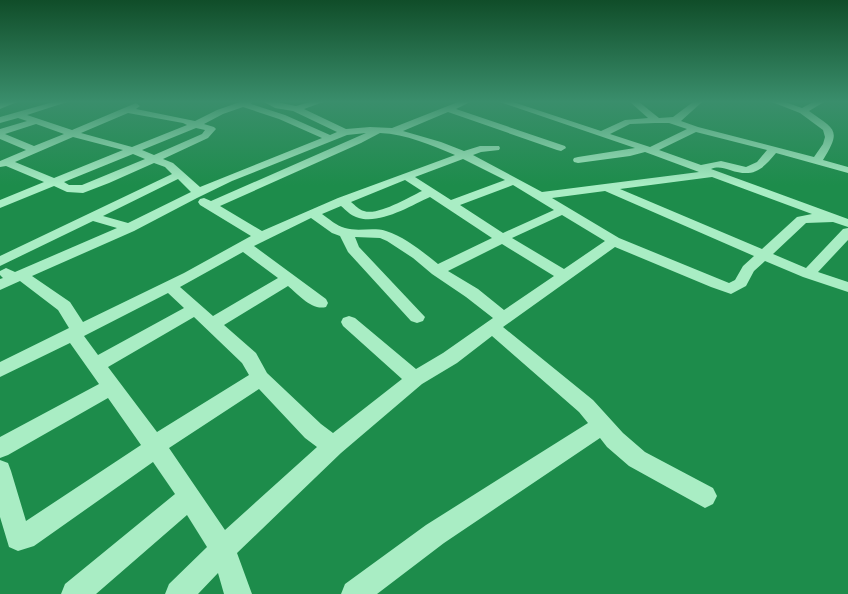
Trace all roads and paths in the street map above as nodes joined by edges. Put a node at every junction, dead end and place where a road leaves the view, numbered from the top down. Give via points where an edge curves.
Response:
1 (62, 130) edge
2 (84, 130) edge
3 (183, 130) edge
4 (211, 130) edge
5 (311, 130) edge
6 (340, 130) edge
7 (378, 130) junction
8 (396, 130) edge
9 (508, 130) edge
10 (588, 130) edge
11 (611, 130) edge
12 (693, 130) edge
13 (698, 130) edge
14 (827, 130) edge
15 (393, 131) junction
16 (345, 132) junction
17 (74, 134) junction
18 (601, 134) junction
19 (0, 135) edge
20 (330, 138) junction
21 (495, 148) dead end
22 (561, 148) dead end
23 (774, 149) junction
24 (35, 150) junction
25 (133, 150) junction
26 (648, 150) junction
27 (464, 156) junction
28 (154, 159) junction
29 (578, 160) dead end
30 (817, 161) junction
31 (2, 163) edge
32 (702, 169) junction
33 (848, 170) edge
34 (178, 174) junction
35 (714, 174) junction
36 (406, 176) junction
37 (514, 181) junction
38 (53, 182) junction
39 (607, 188) junction
40 (430, 192) junction
41 (195, 193) junction
42 (541, 196) junction
43 (342, 201) junction
44 (0, 204) edge
45 (449, 205) junction
46 (211, 206) junction
47 (563, 210) junction
48 (312, 213) junction
49 (92, 217) junction
50 (841, 221) edge
51 (129, 228) junction
52 (848, 232) edge
53 (346, 233) junction
54 (262, 236) junction
55 (502, 238) junction
56 (614, 241) junction
57 (245, 246) junction
58 (765, 254) junction
59 (0, 262) edge
60 (0, 269) edge
61 (437, 271) junction
62 (808, 274) junction
63 (18, 276) junction
64 (565, 276) junction
65 (288, 279) junction
66 (0, 285) edge
67 (170, 286) junction
68 (848, 287) edge
69 (320, 303) dead end
70 (196, 309) junction
71 (417, 317) dead end
72 (349, 322) dead end
73 (498, 322) junction
74 (212, 324) junction
75 (77, 332) junction
76 (96, 365) junction
77 (0, 370) edge
78 (260, 378) junction
79 (415, 379) junction
80 (111, 387) junction
81 (603, 425) junction
82 (333, 446) junction
83 (155, 447) junction
84 (0, 448) edge
85 (0, 470) edge
86 (705, 496) dead end
87 (190, 497) junction
88 (223, 549) junction
89 (76, 594) edge
90 (179, 594) edge
91 (238, 594) edge
92 (355, 594) edge

1 - 17 street
2 - 17 street
3 - 25 street
4 - 28 street via 205,136
5 - 20 street
6 - 16 street
7 - 15 street
7 - 16 street
7 - 46 street
8 - 15 street
9 - 22 street
10 - 18 street
11 - 18 street
12 - 26 street
13 - 23 street
14 - 30 street via 830,137 828,144
15 - 27 street via 415,135
16 - 20 street
17 - 24 street
17 - 25 street
18 - 26 street
19 - 24 street
20 - 41 street
21 - 27 street via 480,149
23 - 30 street
23 - 32 street via 761,164 748,171 719,163
24 - 31 street
25 - 28 street
25 - 38 street
26 - 29 street
26 - 32 street
27 - 36 street
27 - 37 street
28 - 34 street via 169,165
28 - 38 street via 83,189 67,188
30 - 33 street
31 - 38 street via 28,170
32 - 35 street
34 - 41 street
34 - 49 street
35 - 39 street
35 - 50 street
36 - 40 street
36 - 43 street
37 - 42 street
37 - 45 street
38 - 44 street
39 - 42 street
39 - 58 street
40 - 43 street via 370,216 362,215
40 - 45 street
41 - 46 street
41 - 51 street
42 - 47 street
43 - 48 street
45 - 55 street
46 - 54 street
47 - 55 street
47 - 56 street
48 - 53 street
48 - 54 street
49 - 51 street
49 - 59 street
50 - 58 street via 819,217 802,220
51 - 63 street
52 - 62 street
53 - 61 street via 382,234 392,238
53 - 71 street via 353,249
54 - 57 street
55 - 61 street
55 - 64 street
56 - 58 street via 731,289 741,283 748,269
56 - 64 street
57 - 65 street
57 - 67 street
58 - 62 street
60 - 63 street
61 - 73 street via 472,293
62 - 68 street
63 - 66 street
63 - 75 street via 64,306
64 - 73 street
65 - 69 street
65 - 74 street
67 - 70 street
67 - 75 street
70 - 74 street
70 - 76 street
72 - 79 street
73 - 79 street via 450,358
73 - 81 street
74 - 78 street via 249,358
75 - 76 street
75 - 77 street
76 - 80 street
78 - 82 street via 313,431
78 - 83 street
79 - 82 street
80 - 83 street
80 - 84 street
81 - 86 street via 615,440 637,459
81 - 92 street via 435,534
82 - 88 street
83 - 85 street via 24,538 18,538
83 - 87 street
87 - 88 street
87 - 89 street
88 - 90 street
88 - 91 street

